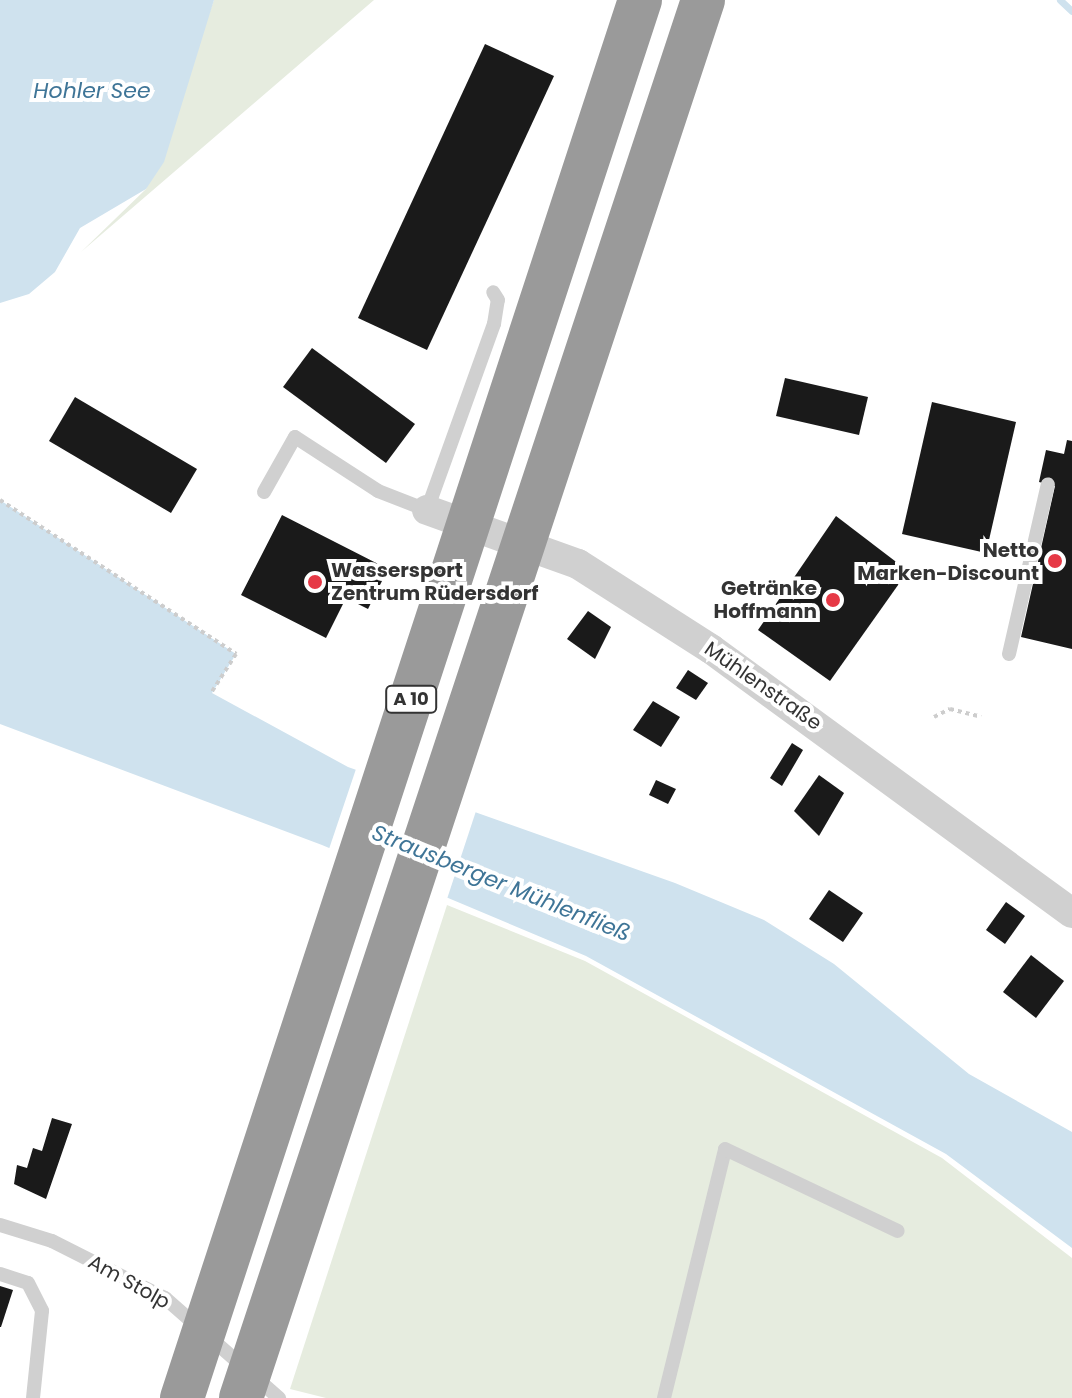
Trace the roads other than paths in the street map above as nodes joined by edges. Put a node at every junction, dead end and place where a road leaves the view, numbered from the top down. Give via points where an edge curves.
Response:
1 (640, 0) edge
2 (703, 0) edge
3 (493, 292) dead end
4 (1048, 484) dead end
5 (264, 492) dead end
6 (427, 510) junction
7 (1009, 654) dead end
8 (1072, 913) edge
9 (0, 1225) edge
10 (898, 1231) dead end
11 (0, 1274) edge
12 (33, 1398) edge
13 (182, 1398) edge
14 (241, 1398) edge
15 (279, 1398) edge
16 (664, 1398) edge

1 - 13 highway, A 10
2 - 14 highway
3 - 6 lane via 498,300 494,324
4 - 7 lane
5 - 6 lane via 295,437 378,491
6 - 8 street, Mühlenstraße via 578,564 711,649
9 - 15 lane, Am Stolp via 52,1241 165,1298
10 - 16 lane via 725,1149
11 - 12 lane via 28,1283 42,1311

